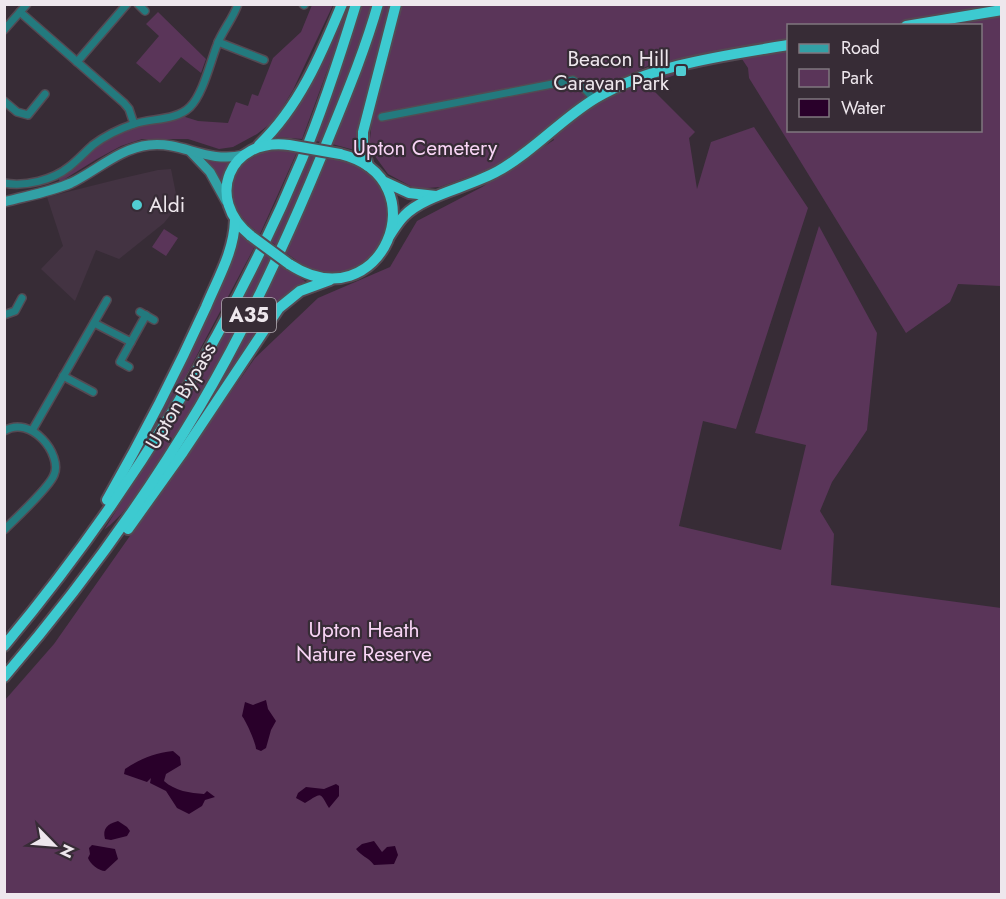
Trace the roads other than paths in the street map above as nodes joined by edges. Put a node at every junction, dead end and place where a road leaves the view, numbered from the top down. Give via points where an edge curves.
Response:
1 (27, 4) edge
2 (127, 4) edge
3 (138, 4) edge
4 (238, 4) edge
5 (342, 4) edge
6 (356, 4) edge
7 (378, 4) edge
8 (396, 4) edge
9 (1002, 10) edge
10 (145, 11) dead end
11 (20, 12) junction
12 (918, 24) edge
13 (4, 30) edge
14 (218, 42) junction
15 (787, 45) edge
16 (264, 60) dead end
17 (77, 62) junction
18 (45, 94) dead end
19 (594, 99) junction
20 (4, 101) edge
21 (382, 117) dead end
22 (134, 124) junction
23 (259, 145) junction
24 (190, 152) junction
25 (244, 155) junction
26 (368, 166) junction
27 (385, 182) junction
28 (4, 183) edge
29 (437, 196) junction
30 (4, 202) edge
31 (227, 203) junction
32 (235, 220) junction
33 (390, 235) junction
34 (330, 279) junction
35 (22, 298) dead end
36 (107, 300) dead end
37 (4, 315) edge
38 (154, 320) dead end
39 (94, 323) junction
40 (131, 342) junction
41 (129, 367) dead end
42 (63, 376) junction
43 (93, 392) dead end
44 (33, 429) junction
45 (4, 431) edge
46 (4, 531) edge
47 (65, 570) junction
48 (69, 598) junction
49 (4, 646) edge
50 (4, 677) edge

1 - 11 street
2 - 17 street
3 - 10 street
4 - 14 street
5 - 23 highway via 297,98 280,125
6 - 47 highway, Upton Bypass / A35 via 303,156 259,253 179,399
7 - 48 highway, Upton Bypass / A35 via 306,194 244,326 165,463
8 - 26 highway via 363,132
9 - 12 highway
11 - 13 street
11 - 17 street
14 - 16 street
14 - 22 street via 190,107 179,115
15 - 19 highway via 674,66
17 - 22 street via 124,103
18 - 20 street via 28,115
19 - 21 street via 573,80
19 - 29 highway via 513,162
22 - 28 street via 94,145 57,175 22,184
23 - 25 highway
23 - 26 highway, bridge via 273,143 340,154
24 - 25 main road via 222,158
24 - 30 main road via 164,144 140,146 67,184
24 - 31 main road via 210,172
25 - 31 highway via 229,176
26 - 27 highway
27 - 29 highway via 417,195
27 - 33 highway via 393,209
29 - 33 highway via 404,216
31 - 32 highway
32 - 34 highway, bridge via 289,264 310,276
32 - 47 highway, A35 via 230,252 178,368
33 - 34 highway via 367,268
34 - 48 highway, A35 via 300,291 279,308 137,517
35 - 37 street via 15,311
36 - 39 street
38 - 40 street via 143,314
39 - 40 street
39 - 42 street
40 - 41 street via 120,362
42 - 43 street
42 - 44 street
44 - 45 street via 16,426
44 - 46 street via 53,457 55,474
47 - 49 highway, Upton Bypass / A35
48 - 50 highway, Upton Bypass / A35

